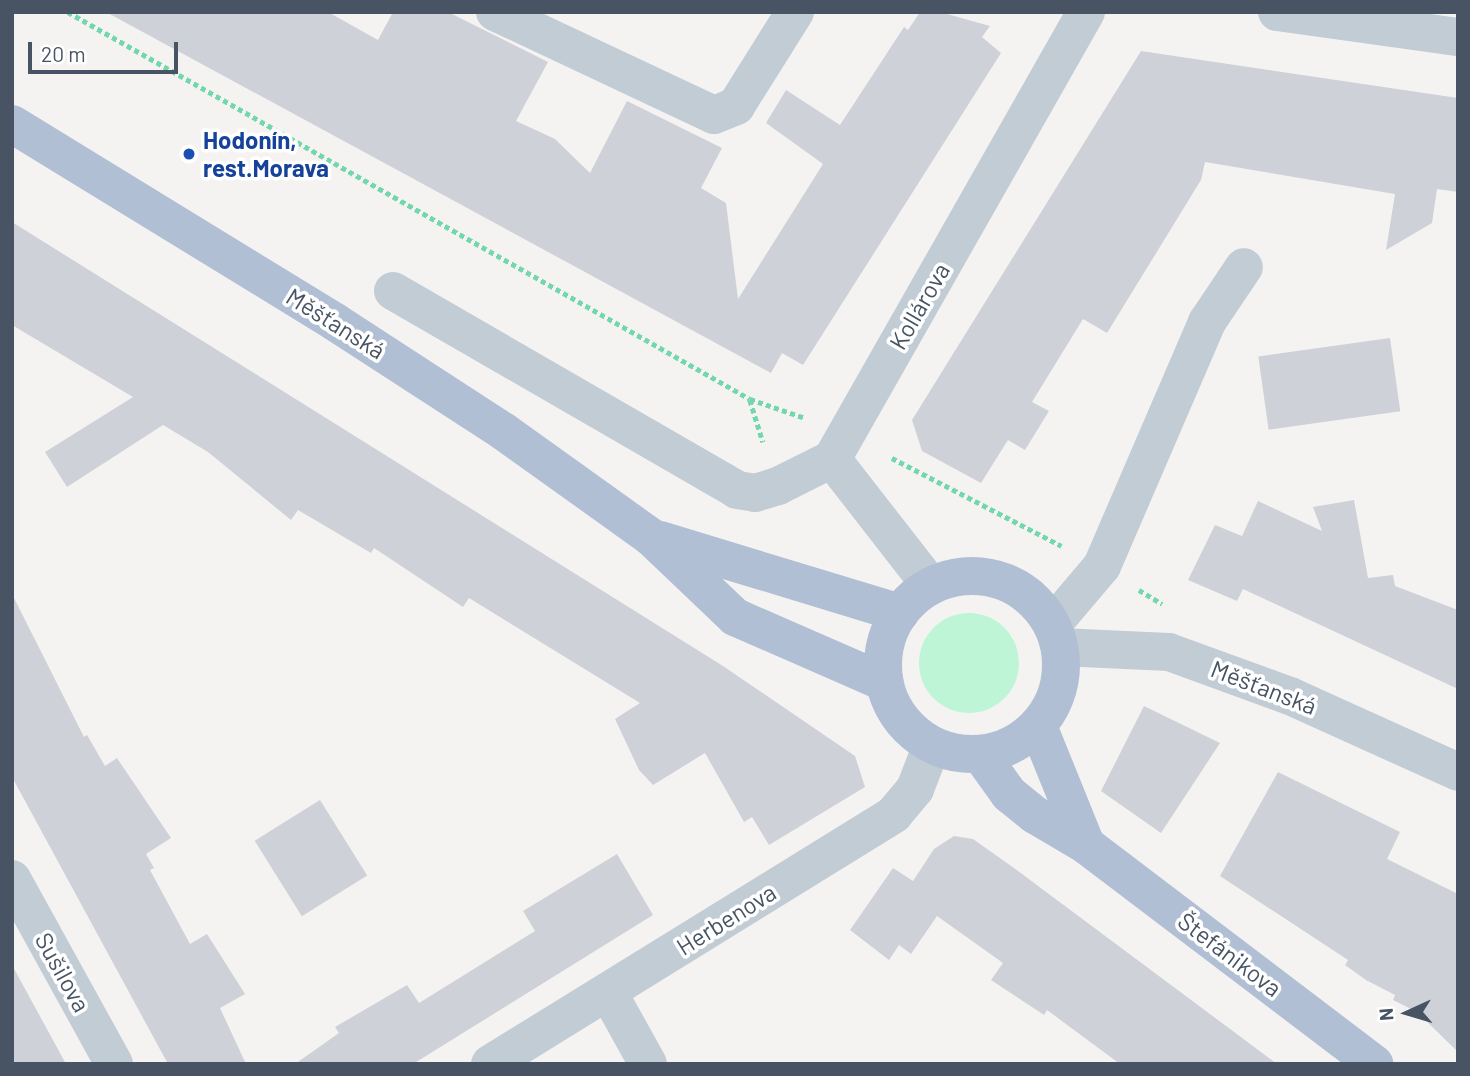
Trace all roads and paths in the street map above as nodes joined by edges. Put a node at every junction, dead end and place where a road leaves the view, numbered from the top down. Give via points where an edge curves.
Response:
1 (68, 12) edge
2 (495, 12) edge
3 (796, 12) edge
4 (1086, 12) edge
5 (1277, 12) edge
6 (1458, 37) edge
7 (12, 124) edge
8 (1244, 267) dead end
9 (393, 290) dead end
10 (839, 446) junction
11 (651, 537) junction
12 (1102, 566) junction
13 (931, 586) junction
14 (900, 613) junction
15 (1056, 636) junction
16 (1169, 652) junction
17 (884, 682) junction
18 (1038, 726) junction
19 (932, 746) junction
20 (981, 755) junction
21 (1458, 772) edge
22 (1086, 845) junction
23 (12, 879) edge
24 (608, 992) junction
25 (114, 1064) edge
26 (490, 1064) edge
27 (648, 1064) edge
28 (1374, 1064) edge

1 - 10 path
2 - 3 street via 714,116 736,106
4 - 10 street, Kollárova
5 - 6 street
7 - 11 main road, Měšťanská via 346,329 503,431
8 - 12 street via 1207,322
9 - 10 street via 737,490 755,493 778,486
10 - 12 path
10 - 13 street
11 - 14 main road, Měšťanská
11 - 17 main road, Měšťanská via 735,617
12 - 15 street
12 - 16 path via 1165,606
13 - 14 main road
13 - 15 main road via 977,576 1000,580 1021,590
14 - 17 main road via 883,658
15 - 16 street, Měšťanská
15 - 18 main road via 1061,676 1053,703
16 - 21 street, Měšťanská via 1290,695
17 - 19 main road via 894,708 910,730
18 - 20 main road via 1011,745
18 - 22 main road
19 - 20 main road
19 - 24 street, Herbenova via 915,789 894,814
20 - 22 main road, Štefánikova via 1009,794
22 - 28 main road, Štefánikova
23 - 25 street, Sušilova
24 - 26 street, Herbenova
24 - 27 street

